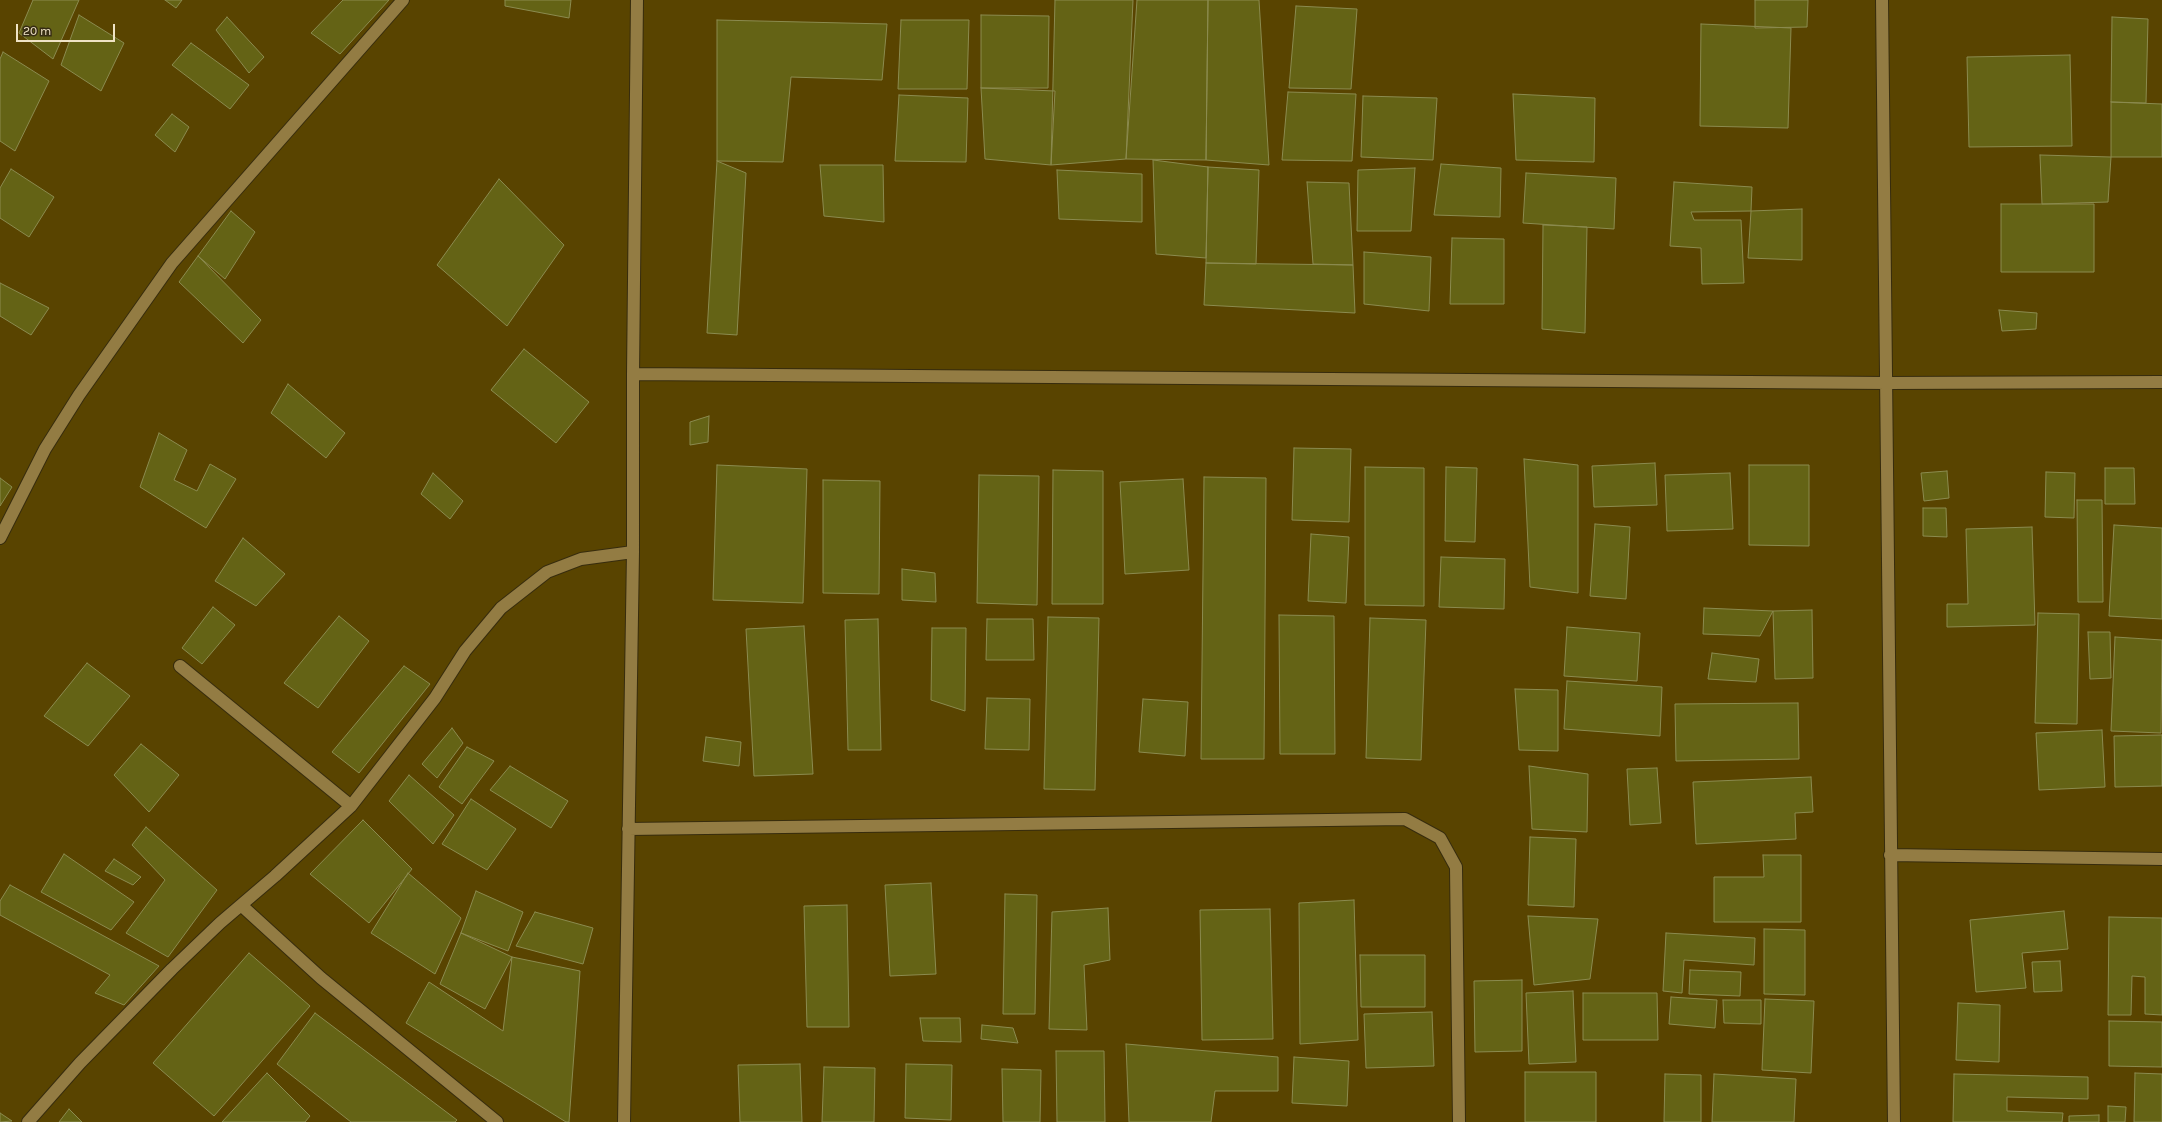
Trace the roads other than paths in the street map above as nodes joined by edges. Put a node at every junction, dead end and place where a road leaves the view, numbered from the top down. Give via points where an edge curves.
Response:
1 (403, 0) edge
2 (637, 0) edge
3 (1882, 0) edge
4 (633, 374) junction
5 (2162, 382) edge
6 (1886, 383) junction
7 (0, 538) edge
8 (633, 552) junction
9 (180, 666) dead end
10 (350, 806) junction
11 (628, 829) junction
12 (1890, 854) junction
13 (2162, 859) edge
14 (242, 905) junction
15 (28, 1122) edge
16 (497, 1122) edge
17 (624, 1122) edge
18 (1459, 1122) edge
19 (1894, 1122) edge

1 - 7 street via 172,263 79,394 45,449
2 - 4 street
3 - 6 street
4 - 6 street
4 - 8 street
5 - 6 street
6 - 12 street
8 - 10 street via 581,559 548,572 501,608 465,651 435,698
8 - 11 street
9 - 10 street
10 - 14 street
11 - 17 street
11 - 18 street via 1405,819 1440,838 1456,866
12 - 13 street
12 - 19 street
14 - 15 street via 177,964
14 - 16 street via 321,978

